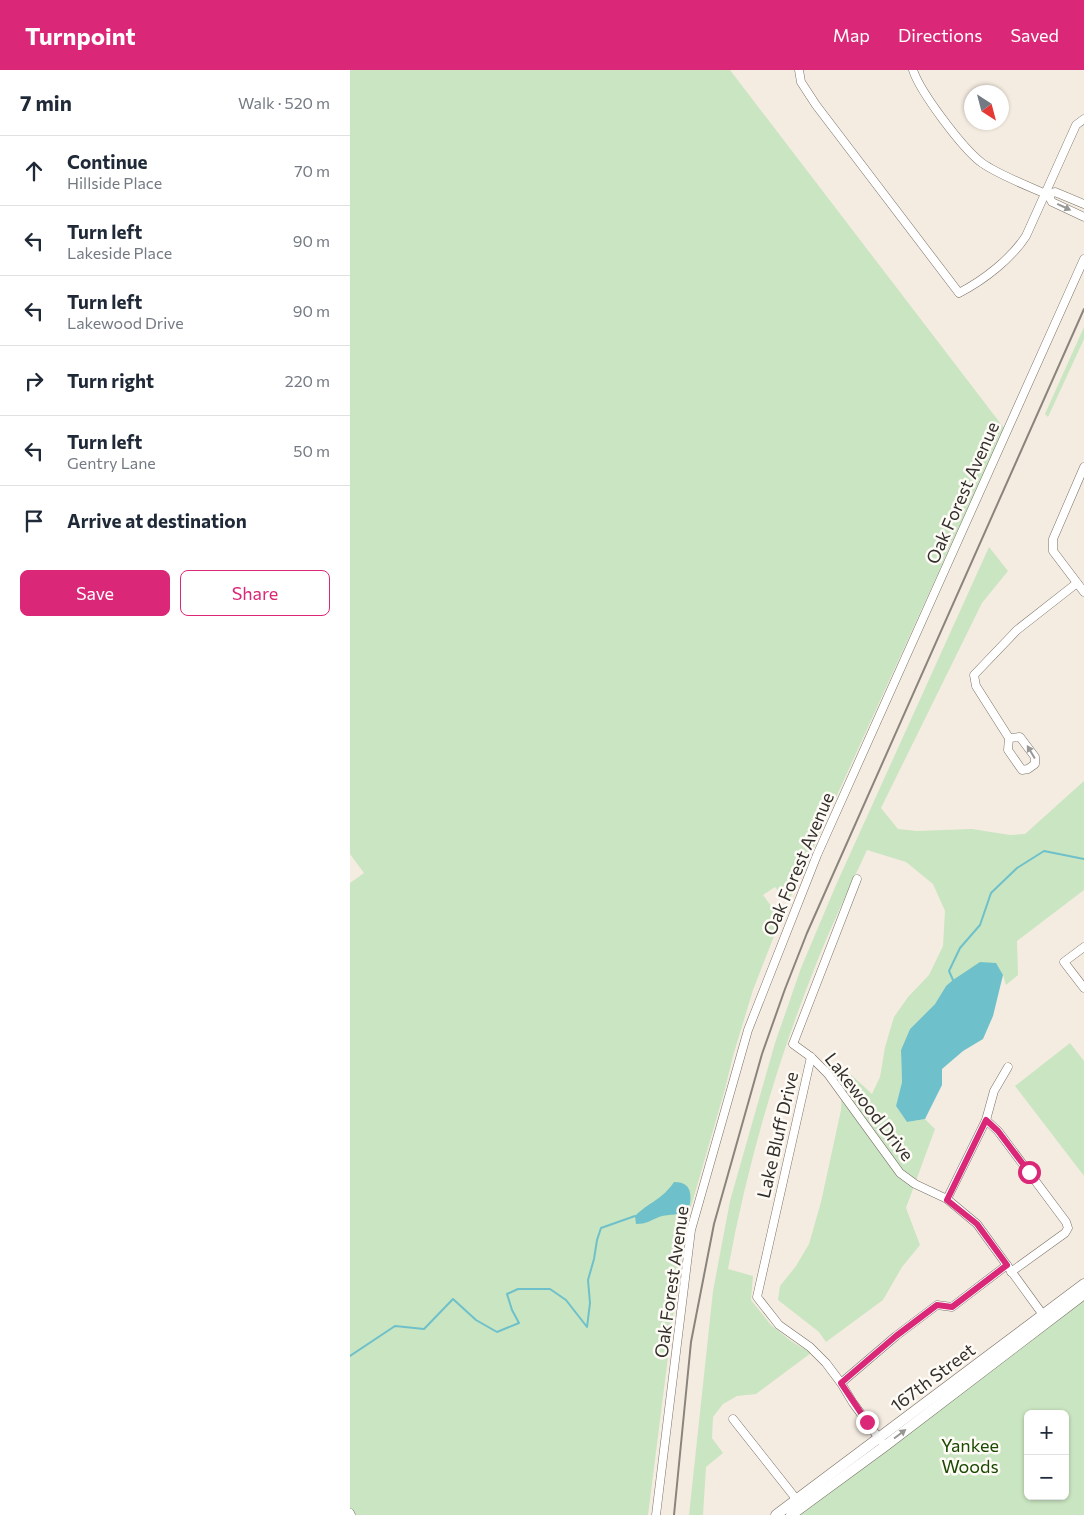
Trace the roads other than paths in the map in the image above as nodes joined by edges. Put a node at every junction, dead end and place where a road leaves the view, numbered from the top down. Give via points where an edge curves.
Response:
1 (799, 70) edge
2 (913, 70) edge
3 (1084, 119) edge
4 (1046, 194) junction
5 (1084, 204) edge
6 (1084, 216) edge
7 (1084, 259) edge
8 (1084, 470) edge
9 (1077, 583) junction
10 (1084, 592) edge
11 (1009, 738) dead end
12 (857, 879) dead end
13 (1084, 947) edge
14 (1084, 988) edge
15 (811, 1057) junction
16 (1008, 1067) dead end
17 (986, 1120) junction
18 (947, 1200) junction
19 (1009, 1268) junction
20 (1084, 1284) edge
21 (1084, 1294) edge
22 (1046, 1318) junction
23 (841, 1383) junction
24 (733, 1419) dead end
25 (882, 1442) junction
26 (797, 1500) junction
27 (656, 1515) edge
28 (776, 1515) edge
29 (790, 1515) edge

1 - 4 street via 801,82 816,105 959,293 1019,246
2 - 4 street via 923,91 968,151 982,163
3 - 4 street via 1076,125
4 - 5 street via 1055,192
4 -> 6 street via 1052,202
7 - 27 street, Oak Forest Avenue via 818,855 746,1037 691,1230
8 - 9 street via 1053,539 1053,552
9 - 10 street
9 - 11 street via 1030,618 974,675 976,686
12 - 15 street, Lake Bluff Drive via 793,1044
13 - 14 street via 1064,962
15 - 18 street, Lakewood Drive via 828,1074 900,1173
15 - 23 street, Lake Bluff Drive via 757,1297 779,1325 818,1354
16 - 17 street via 994,1091
17 - 18 street
17 - 19 street via 998,1131 1068,1228
18 - 19 street, Lakewood Drive via 977,1224
19 - 22 street, Lakewood Drive
19 - 23 street via 952,1307 937,1305
20 - 22 main road, 167th Street
21 - 22 main road, 167th Street
22 - 25 main road, 167th Street
23 - 25 street
24 - 26 street
25 - 26 main road, 167th Street
25 - 29 main road, 167th Street
26 - 28 main road, 167th Street

